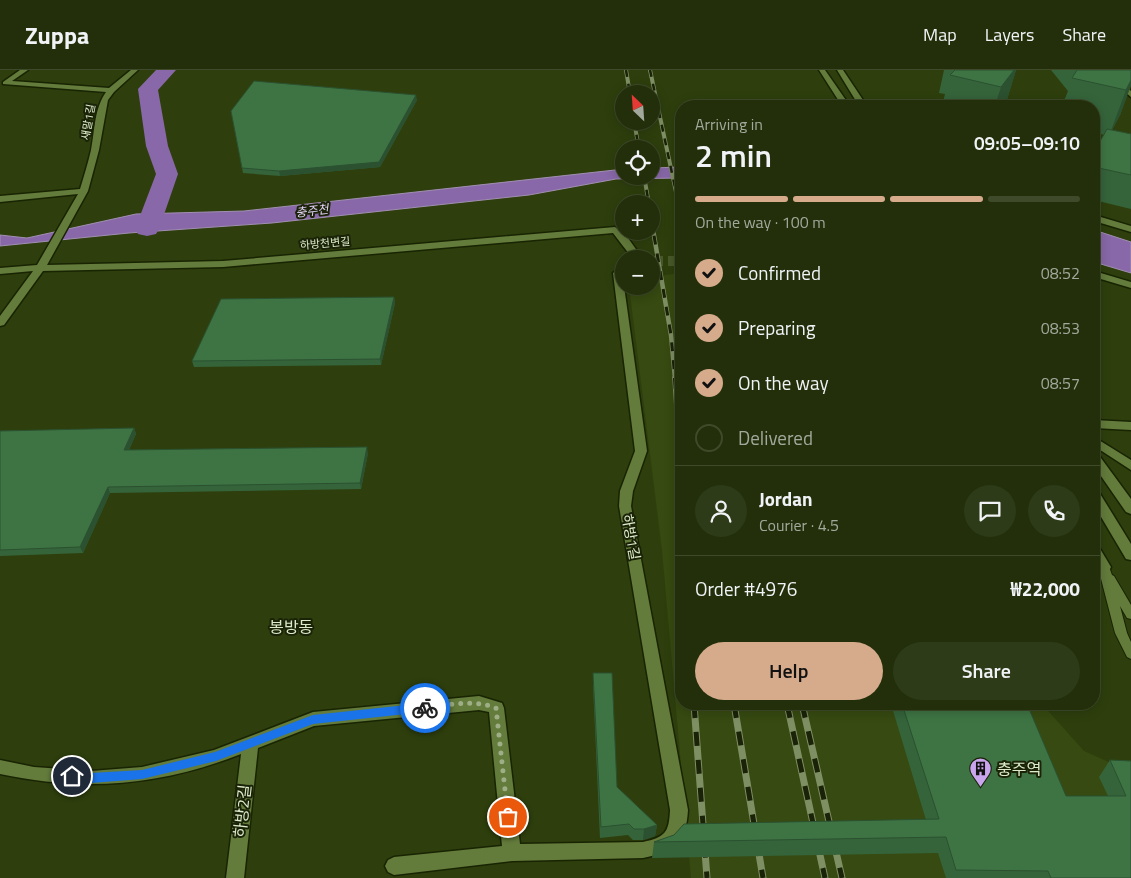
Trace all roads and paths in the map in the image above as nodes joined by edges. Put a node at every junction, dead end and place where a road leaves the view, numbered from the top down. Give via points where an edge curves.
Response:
1 (26, 70) edge
2 (135, 70) edge
3 (822, 70) edge
4 (840, 70) edge
5 (1103, 70) edge
6 (111, 90) junction
7 (1131, 95) edge
8 (842, 100) edge
9 (858, 100) edge
10 (84, 191) junction
11 (0, 199) edge
12 (1100, 220) edge
13 (1131, 229) edge
14 (632, 250) edge
15 (40, 268) junction
16 (0, 271) edge
17 (1100, 276) edge
18 (1131, 285) edge
19 (621, 295) edge
20 (0, 323) edge
21 (1100, 424) edge
22 (1131, 426) edge
23 (1100, 445) edge
24 (1100, 465) edge
25 (1131, 466) edge
26 (1121, 493) junction
27 (1131, 503) edge
28 (1100, 505) edge
29 (1131, 508) edge
30 (1131, 555) edge
31 (1100, 561) edge
32 (1104, 568) junction
33 (1131, 615) edge
34 (1131, 654) edge
35 (250, 744) junction
36 (0, 767) edge
37 (512, 853) junction
38 (394, 866) dead end
39 (235, 878) edge

1 - 6 street via 5,83
2 - 6 street, 새말1길
3 - 8 street
4 - 9 street
5 - 7 street
6 - 10 street, 새말1길 via 104,100
10 - 11 street
10 - 15 street, 새말1길
12 - 13 street
14 - 15 street, 하방천변길 via 615,230 223,264
15 - 16 street, 하방천변길
15 - 20 street, 새말1길
17 - 18 street
19 - 37 street, 하방1길 via 641,451 626,492 625,506 679,810 679,826 667,843 643,850
21 - 22 street
23 - 25 street
24 - 26 street
26 - 27 street
26 - 29 street
28 - 30 street
31 - 32 street
32 - 33 lane
32 - 34 lane via 1121,633
35 - 36 street via 216,757 142,774 91,778 34,774
35 - 37 street via 313,719 471,703 496,708
35 - 39 street, 하방2길
37 - 38 street

